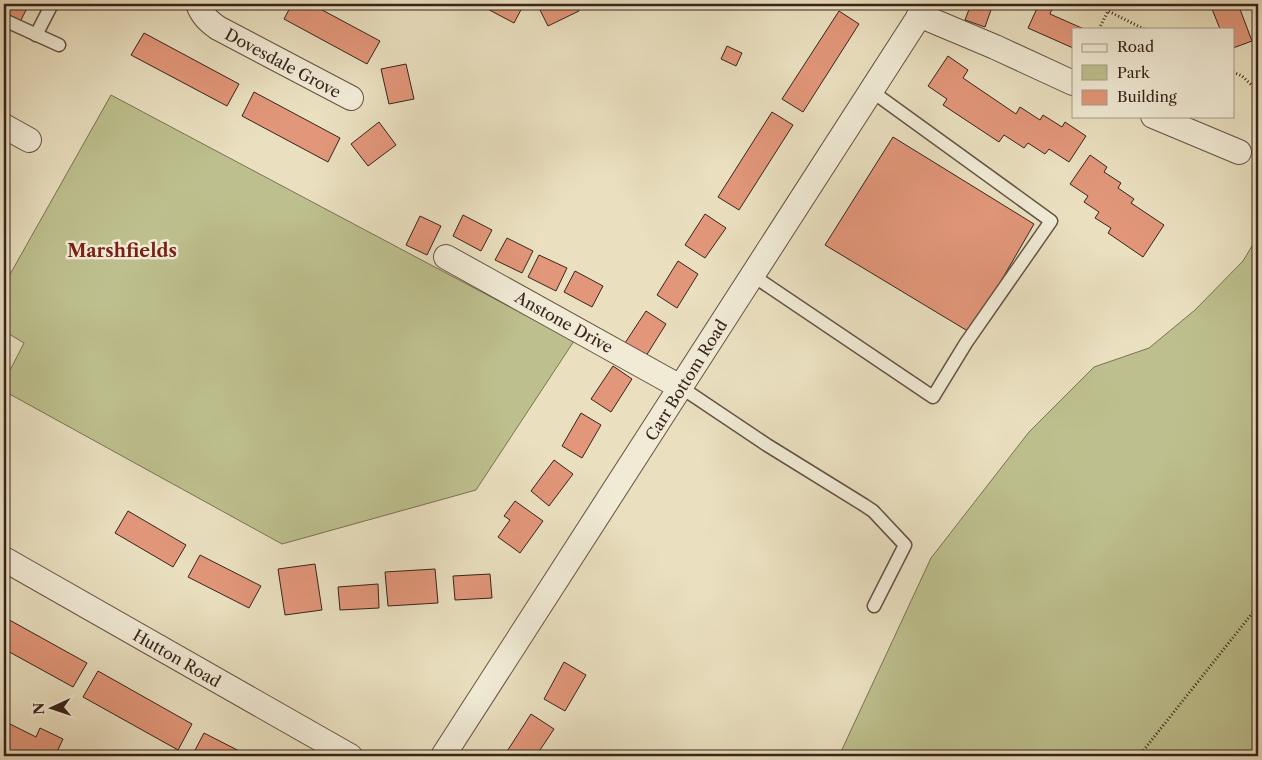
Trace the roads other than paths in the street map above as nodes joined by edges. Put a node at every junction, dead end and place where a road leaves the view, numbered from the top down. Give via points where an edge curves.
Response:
1 (52, 4) edge
2 (198, 4) edge
3 (923, 10) edge
4 (4, 20) edge
5 (36, 35) junction
6 (59, 45) dead end
7 (1072, 83) edge
8 (870, 90) junction
9 (351, 98) dead end
10 (1158, 118) edge
11 (4, 126) edge
12 (30, 140) dead end
13 (1239, 152) dead end
14 (446, 257) dead end
15 (752, 275) junction
16 (682, 388) junction
17 (4, 559) edge
18 (874, 606) dead end
19 (350, 756) edge
20 (443, 756) edge

1 - 5 lane
2 - 9 street, Dovesdale Grove via 205,17 218,28
3 - 7 street
3 - 8 street, Carr Bottom Road
4 - 5 lane
5 - 6 lane
8 - 15 street, Carr Bottom Road
8 - 15 lane via 1051,221 966,342 933,397
10 - 13 street
11 - 12 street
14 - 16 street, Anstone Drive
15 - 16 street, Carr Bottom Road
16 - 18 lane via 873,511 905,545
16 - 20 street, Carr Bottom Road
17 - 19 street, Hutton Road

